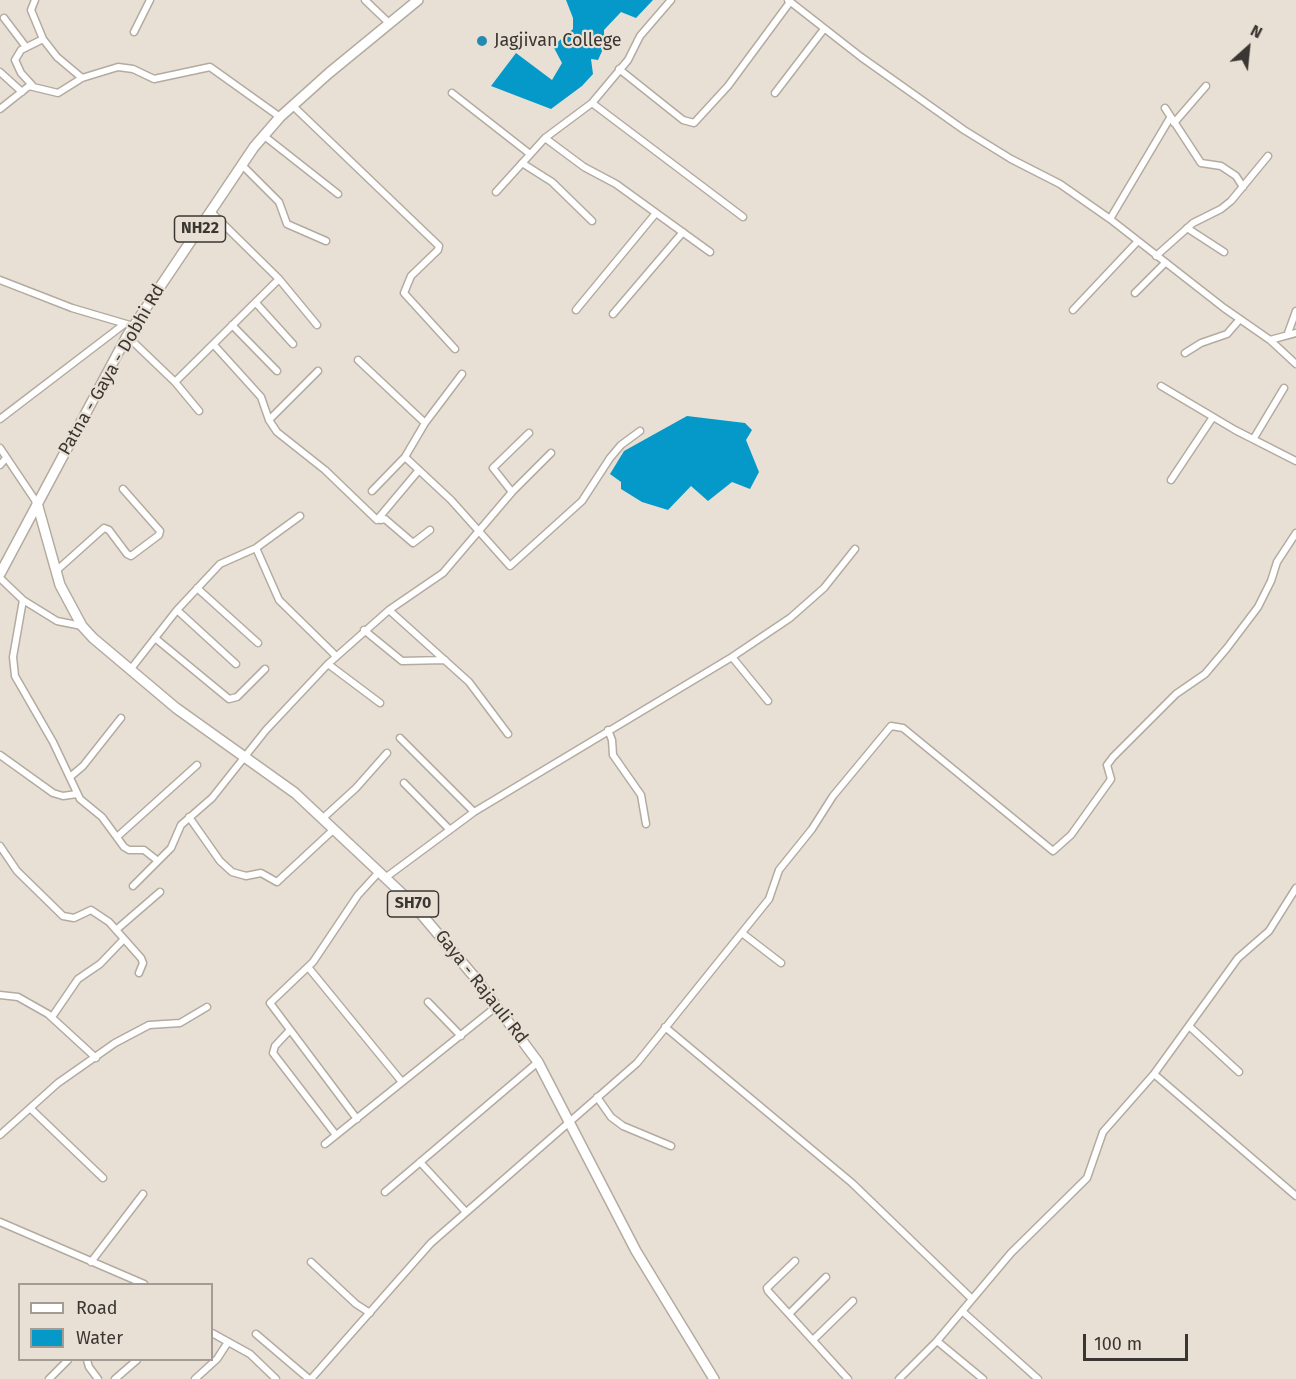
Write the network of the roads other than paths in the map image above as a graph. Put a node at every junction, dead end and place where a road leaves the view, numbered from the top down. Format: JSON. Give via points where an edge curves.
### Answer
{"nodes":[{"id":1,"x":35,"y":0,"type":"edge"},
{"id":2,"x":150,"y":0,"type":"edge"},
{"id":3,"x":365,"y":0,"type":"edge"},
{"id":4,"x":418,"y":0,"type":"edge"},
{"id":5,"x":671,"y":0,"type":"edge"},
{"id":6,"x":789,"y":1,"type":"edge"},
{"id":7,"x":4,"y":18,"type":"dead end"},
{"id":8,"x":390,"y":24,"type":"junction"},
{"id":9,"x":824,"y":28,"type":"junction"},
{"id":10,"x":134,"y":32,"type":"dead end"},
{"id":11,"x":43,"y":39,"type":"junction"},
{"id":12,"x":26,"y":47,"type":"junction"},
{"id":13,"x":619,"y":69,"type":"junction"},
{"id":14,"x":0,"y":72,"type":"edge"},
{"id":15,"x":82,"y":78,"type":"junction"},
{"id":16,"x":32,"y":85,"type":"junction"},
{"id":17,"x":1206,"y":86,"type":"dead end"},
{"id":18,"x":22,"y":92,"type":"junction"},
{"id":19,"x":452,"y":93,"type":"dead end"},
{"id":20,"x":775,"y":93,"type":"dead end"},
{"id":21,"x":592,"y":103,"type":"junction"},
{"id":22,"x":292,"y":105,"type":"junction"},
{"id":23,"x":1165,"y":108,"type":"dead end"},
{"id":24,"x":0,"y":109,"type":"edge"},
{"id":25,"x":280,"y":117,"type":"junction"},
{"id":26,"x":1172,"y":121,"type":"junction"},
{"id":27,"x":263,"y":135,"type":"junction"},
{"id":28,"x":545,"y":138,"type":"junction"},
{"id":29,"x":530,"y":154,"type":"junction"},
{"id":30,"x":1268,"y":156,"type":"dead end"},
{"id":31,"x":522,"y":163,"type":"junction"},
{"id":32,"x":242,"y":165,"type":"junction"},
{"id":33,"x":1243,"y":187,"type":"junction"},
{"id":34,"x":496,"y":192,"type":"dead end"},
{"id":35,"x":338,"y":194,"type":"dead end"},
{"id":36,"x":212,"y":213,"type":"junction"},
{"id":37,"x":656,"y":213,"type":"junction"},
{"id":38,"x":743,"y":217,"type":"dead end"},
{"id":39,"x":1110,"y":219,"type":"junction"},
{"id":40,"x":592,"y":221,"type":"dead end"},
{"id":41,"x":1186,"y":228,"type":"junction"},
{"id":42,"x":683,"y":232,"type":"junction"},
{"id":43,"x":326,"y":241,"type":"dead end"},
{"id":44,"x":1138,"y":241,"type":"junction"},
{"id":45,"x":710,"y":252,"type":"dead end"},
{"id":46,"x":1224,"y":252,"type":"dead end"},
{"id":47,"x":1156,"y":256,"type":"junction"},
{"id":48,"x":1165,"y":263,"type":"junction"},
{"id":49,"x":279,"y":279,"type":"junction"},
{"id":50,"x":0,"y":280,"type":"edge"},
{"id":51,"x":1135,"y":293,"type":"dead end"},
{"id":52,"x":256,"y":303,"type":"junction"},
{"id":53,"x":576,"y":310,"type":"dead end"},
{"id":54,"x":1073,"y":310,"type":"dead end"},
{"id":55,"x":1296,"y":311,"type":"edge"},
{"id":56,"x":613,"y":314,"type":"dead end"},
{"id":57,"x":1240,"y":320,"type":"junction"},
{"id":58,"x":232,"y":325,"type":"junction"},
{"id":59,"x":317,"y":325,"type":"dead end"},
{"id":60,"x":128,"y":326,"type":"junction"},
{"id":61,"x":1288,"y":333,"type":"junction"},
{"id":62,"x":1296,"y":333,"type":"edge"},
{"id":63,"x":128,"y":336,"type":"junction"},
{"id":64,"x":1270,"y":340,"type":"junction"},
{"id":65,"x":293,"y":344,"type":"dead end"},
{"id":66,"x":214,"y":345,"type":"junction"},
{"id":67,"x":455,"y":350,"type":"dead end"},
{"id":68,"x":1185,"y":353,"type":"dead end"},
{"id":69,"x":358,"y":360,"type":"dead end"},
{"id":70,"x":1296,"y":364,"type":"edge"},
{"id":71,"x":277,"y":371,"type":"dead end"},
{"id":72,"x":318,"y":371,"type":"dead end"},
{"id":73,"x":462,"y":374,"type":"dead end"},
{"id":74,"x":175,"y":382,"type":"junction"},
{"id":75,"x":1161,"y":386,"type":"dead end"},
{"id":76,"x":1284,"y":388,"type":"dead end"},
{"id":77,"x":199,"y":411,"type":"dead end"},
{"id":78,"x":1213,"y":417,"type":"junction"},
{"id":79,"x":0,"y":419,"type":"edge"},
{"id":80,"x":269,"y":420,"type":"junction"},
{"id":81,"x":425,"y":423,"type":"junction"},
{"id":82,"x":640,"y":431,"type":"dead end"},
{"id":83,"x":529,"y":434,"type":"dead end"},
{"id":84,"x":1254,"y":438,"type":"junction"},
{"id":85,"x":0,"y":448,"type":"edge"},
{"id":86,"x":551,"y":453,"type":"dead end"},
{"id":87,"x":405,"y":457,"type":"junction"},
{"id":88,"x":6,"y":458,"type":"junction"},
{"id":89,"x":1296,"y":460,"type":"edge"},
{"id":90,"x":0,"y":465,"type":"edge"},
{"id":91,"x":419,"y":470,"type":"junction"},
{"id":92,"x":1171,"y":480,"type":"dead end"},
{"id":93,"x":123,"y":489,"type":"dead end"},
{"id":94,"x":372,"y":491,"type":"dead end"},
{"id":95,"x":512,"y":492,"type":"junction"},
{"id":96,"x":37,"y":503,"type":"junction"},
{"id":97,"x":300,"y":516,"type":"dead end"},
{"id":98,"x":379,"y":520,"type":"junction"},
{"id":99,"x":430,"y":530,"type":"dead end"},
{"id":100,"x":480,"y":532,"type":"junction"},
{"id":101,"x":1296,"y":533,"type":"edge"},
{"id":102,"x":256,"y":548,"type":"junction"},
{"id":103,"x":855,"y":549,"type":"dead end"},
{"id":104,"x":56,"y":571,"type":"junction"},
{"id":105,"x":0,"y":576,"type":"edge"},
{"id":106,"x":197,"y":588,"type":"junction"},
{"id":107,"x":23,"y":600,"type":"junction"},
{"id":108,"x":177,"y":610,"type":"junction"},
{"id":109,"x":389,"y":610,"type":"junction"},
{"id":110,"x":82,"y":626,"type":"junction"},
{"id":111,"x":364,"y":630,"type":"junction"},
{"id":112,"x":155,"y":638,"type":"junction"},
{"id":113,"x":258,"y":643,"type":"dead end"},
{"id":114,"x":336,"y":656,"type":"junction"},
{"id":115,"x":732,"y":657,"type":"junction"},
{"id":116,"x":445,"y":660,"type":"junction"},
{"id":117,"x":236,"y":663,"type":"dead end"},
{"id":118,"x":328,"y":664,"type":"junction"},
{"id":119,"x":265,"y":669,"type":"dead end"},
{"id":120,"x":130,"y":670,"type":"junction"},
{"id":121,"x":768,"y":701,"type":"dead end"},
{"id":122,"x":380,"y":703,"type":"dead end"},
{"id":123,"x":121,"y":718,"type":"dead end"},
{"id":124,"x":608,"y":730,"type":"junction"},
{"id":125,"x":508,"y":734,"type":"dead end"},
{"id":126,"x":400,"y":738,"type":"dead end"},
{"id":127,"x":387,"y":753,"type":"dead end"},
{"id":128,"x":0,"y":755,"type":"edge"},
{"id":129,"x":246,"y":756,"type":"junction"},
{"id":130,"x":197,"y":765,"type":"dead end"},
{"id":131,"x":70,"y":777,"type":"junction"},
{"id":132,"x":404,"y":783,"type":"dead end"},
{"id":133,"x":77,"y":794,"type":"junction"},
{"id":134,"x":474,"y":812,"type":"junction"},
{"id":135,"x":189,"y":817,"type":"junction"},
{"id":136,"x":322,"y":819,"type":"junction"},
{"id":137,"x":646,"y":824,"type":"dead end"},
{"id":138,"x":333,"y":830,"type":"junction"},
{"id":139,"x":449,"y":830,"type":"junction"},
{"id":140,"x":117,"y":837,"type":"junction"},
{"id":141,"x":0,"y":846,"type":"edge"},
{"id":142,"x":158,"y":861,"type":"junction"},
{"id":143,"x":382,"y":875,"type":"junction"},
{"id":144,"x":133,"y":886,"type":"dead end"},
{"id":145,"x":1296,"y":888,"type":"edge"},
{"id":146,"x":160,"y":892,"type":"dead end"},
{"id":147,"x":116,"y":930,"type":"junction"},
{"id":148,"x":742,"y":933,"type":"junction"},
{"id":149,"x":123,"y":940,"type":"junction"},
{"id":150,"x":781,"y":963,"type":"dead end"},
{"id":151,"x":308,"y":967,"type":"junction"},
{"id":152,"x":139,"y":973,"type":"dead end"},
{"id":153,"x":0,"y":995,"type":"edge"},
{"id":154,"x":428,"y":1002,"type":"dead end"},
{"id":155,"x":497,"y":1006,"type":"junction"},
{"id":156,"x":207,"y":1007,"type":"dead end"},
{"id":157,"x":52,"y":1017,"type":"junction"},
{"id":158,"x":1189,"y":1026,"type":"junction"},
{"id":159,"x":665,"y":1027,"type":"junction"},
{"id":160,"x":289,"y":1030,"type":"junction"},
{"id":161,"x":461,"y":1036,"type":"junction"},
{"id":162,"x":96,"y":1058,"type":"junction"},
{"id":163,"x":538,"y":1062,"type":"junction"},
{"id":164,"x":1239,"y":1072,"type":"dead end"},
{"id":165,"x":1154,"y":1074,"type":"junction"},
{"id":166,"x":402,"y":1082,"type":"junction"},
{"id":167,"x":597,"y":1097,"type":"junction"},
{"id":168,"x":30,"y":1108,"type":"junction"},
{"id":169,"x":357,"y":1119,"type":"junction"},
{"id":170,"x":568,"y":1121,"type":"junction"},
{"id":171,"x":0,"y":1135,"type":"edge"},
{"id":172,"x":336,"y":1135,"type":"junction"},
{"id":173,"x":325,"y":1144,"type":"dead end"},
{"id":174,"x":671,"y":1146,"type":"dead end"},
{"id":175,"x":420,"y":1162,"type":"junction"},
{"id":176,"x":103,"y":1178,"type":"dead end"},
{"id":177,"x":385,"y":1192,"type":"dead end"},
{"id":178,"x":143,"y":1194,"type":"dead end"},
{"id":179,"x":1296,"y":1196,"type":"edge"},
{"id":180,"x":465,"y":1211,"type":"junction"},
{"id":181,"x":0,"y":1222,"type":"edge"},
{"id":182,"x":795,"y":1261,"type":"dead end"},
{"id":183,"x":91,"y":1262,"type":"junction"},
{"id":184,"x":311,"y":1262,"type":"dead end"},
{"id":185,"x":826,"y":1277,"type":"dead end"},
{"id":186,"x":134,"y":1283,"type":"edge"},
{"id":187,"x":971,"y":1298,"type":"junction"},
{"id":188,"x":853,"y":1301,"type":"dead end"},
{"id":189,"x":962,"y":1311,"type":"junction"},
{"id":190,"x":370,"y":1313,"type":"junction"},
{"id":191,"x":789,"y":1314,"type":"junction"},
{"id":192,"x":213,"y":1334,"type":"edge"},
{"id":193,"x":256,"y":1334,"type":"dead end"},
{"id":194,"x":813,"y":1340,"type":"junction"},
{"id":195,"x":937,"y":1341,"type":"junction"},
{"id":196,"x":228,"y":1342,"type":"junction"},
{"id":197,"x":66,"y":1361,"type":"edge"},
{"id":198,"x":88,"y":1361,"type":"edge"},
{"id":199,"x":135,"y":1361,"type":"edge"},
{"id":200,"x":49,"y":1379,"type":"edge"},
{"id":201,"x":98,"y":1379,"type":"edge"},
{"id":202,"x":115,"y":1379,"type":"edge"},
{"id":203,"x":195,"y":1379,"type":"edge"},
{"id":204,"x":276,"y":1379,"type":"edge"},
{"id":205,"x":310,"y":1379,"type":"edge"},
{"id":206,"x":714,"y":1379,"type":"edge"},
{"id":207,"x":848,"y":1379,"type":"edge"},
{"id":208,"x":899,"y":1379,"type":"edge"},
{"id":209,"x":983,"y":1379,"type":"edge"},
{"id":210,"x":1038,"y":1379,"type":"edge"}],
"edges":[{"from":1,"to":11,"type":"street","via":[[31,10]]},
{"from":2,"to":10,"type":"street"},
{"from":3,"to":8,"type":"street"},
{"from":4,"to":8,"type":"main road","name":"Patna - Gaya - Dobhi Rd","number":"NH22"},
{"from":5,"to":13,"type":"street","via":[[646,27]]},
{"from":6,"to":9,"type":"street"},
{"from":6,"to":13,"type":"street","via":[[728,86],[694,123],[683,120]]},
{"from":7,"to":12,"type":"street"},
{"from":8,"to":22,"type":"main road","name":"Patna - Gaya - Dobhi Rd","number":"NH22"},
{"from":9,"to":20,"type":"street"},
{"from":9,"to":39,"type":"street","via":[[964,130],[1060,184]]},
{"from":11,"to":12,"type":"street"},
{"from":11,"to":15,"type":"street"},
{"from":12,"to":16,"type":"street","via":[[15,60]]},
{"from":13,"to":21,"type":"street"},
{"from":14,"to":18,"type":"street"},
{"from":15,"to":16,"type":"street","via":[[58,93]]},
{"from":15,"to":25,"type":"street","via":[[118,67],[133,69],[154,80],[210,67]]},
{"from":16,"to":18,"type":"street"},
{"from":17,"to":26,"type":"street"},
{"from":18,"to":24,"type":"street"},
{"from":19,"to":29,"type":"street"},
{"from":21,"to":28,"type":"street"},
{"from":21,"to":38,"type":"street"},
{"from":22,"to":25,"type":"main road","name":"Patna - Gaya - Dobhi Rd","number":"NH22"},
{"from":22,"to":67,"type":"street","via":[[438,246],[411,276],[404,293]]},
{"from":23,"to":26,"type":"street"},
{"from":25,"to":27,"type":"main road","name":"Patna - Gaya - Dobhi Rd","number":"NH22"},
{"from":26,"to":33,"type":"street","via":[[1201,163],[1221,166],[1236,176]]},
{"from":26,"to":39,"type":"street"},
{"from":27,"to":32,"type":"main road","name":"Patna - Gaya - Dobhi Rd","number":"NH22"},
{"from":27,"to":35,"type":"street"},
{"from":28,"to":29,"type":"street"},
{"from":28,"to":37,"type":"street"},
{"from":29,"to":31,"type":"street"},
{"from":30,"to":33,"type":"street"},
{"from":31,"to":34,"type":"street"},
{"from":31,"to":40,"type":"street","via":[[552,182]]},
{"from":32,"to":36,"type":"main road","name":"Patna - Gaya - Dobhi Rd","number":"NH22"},
{"from":32,"to":43,"type":"street","via":[[279,202],[287,224]]},
{"from":33,"to":41,"type":"street","via":[[1221,210]]},
{"from":36,"to":49,"type":"street"},
{"from":36,"to":60,"type":"main road","name":"Patna - Gaya - Dobhi Rd","number":"NH22"},
{"from":37,"to":42,"type":"street"},
{"from":37,"to":53,"type":"street"},
{"from":39,"to":44,"type":"street"},
{"from":41,"to":46,"type":"street"},
{"from":41,"to":47,"type":"street"},
{"from":42,"to":45,"type":"street"},
{"from":42,"to":56,"type":"street"},
{"from":44,"to":47,"type":"street"},
{"from":44,"to":54,"type":"street"},
{"from":47,"to":48,"type":"street"},
{"from":48,"to":51,"type":"street"},
{"from":48,"to":57,"type":"street"},
{"from":49,"to":52,"type":"street"},
{"from":49,"to":59,"type":"street"},
{"from":50,"to":60,"type":"street"},
{"from":52,"to":58,"type":"street"},
{"from":52,"to":65,"type":"street"},
{"from":55,"to":61,"type":"street"},
{"from":57,"to":64,"type":"street"},
{"from":57,"to":68,"type":"street","via":[[1227,334]]},
{"from":58,"to":66,"type":"street"},
{"from":58,"to":71,"type":"street"},
{"from":60,"to":63,"type":"main road","name":"Patna - Gaya - Dobhi Rd","number":"NH22"},
{"from":60,"to":79,"type":"street"},
{"from":61,"to":62,"type":"street"},
{"from":61,"to":64,"type":"street"},
{"from":63,"to":74,"type":"street"},
{"from":63,"to":96,"type":"main road","name":"Patna - Gaya - Dobhi Rd","number":"NH22"},
{"from":64,"to":70,"type":"street"},
{"from":66,"to":74,"type":"street"},
{"from":66,"to":80,"type":"street","via":[[261,397]]},
{"from":69,"to":81,"type":"street"},
{"from":72,"to":80,"type":"street"},
{"from":73,"to":81,"type":"street"},
{"from":74,"to":77,"type":"street"},
{"from":75,"to":78,"type":"street"},
{"from":76,"to":84,"type":"street"},
{"from":78,"to":84,"type":"street"},
{"from":78,"to":92,"type":"street"},
{"from":80,"to":98,"type":"street","via":[[277,432]]},
{"from":81,"to":87,"type":"street"},
{"from":82,"to":100,"type":"street","via":[[610,458],[582,501],[513,565],[506,564]]},
{"from":83,"to":95,"type":"street","via":[[493,468]]},
{"from":84,"to":89,"type":"street"},
{"from":85,"to":88,"type":"street"},
{"from":86,"to":95,"type":"street"},
{"from":87,"to":91,"type":"street"},
{"from":87,"to":94,"type":"street"},
{"from":88,"to":90,"type":"street"},
{"from":88,"to":96,"type":"street"},
{"from":91,"to":98,"type":"street"},
{"from":91,"to":100,"type":"street"},
{"from":93,"to":104,"type":"street","via":[[160,531],[159,535],[131,556],[104,528]]},
{"from":95,"to":100,"type":"street"},
{"from":96,"to":104,"type":"main road","name":"Gaya - Rajauli Rd","number":"SH70"},
{"from":96,"to":105,"type":"main road","name":"Patna - Gaya - Dobhi Rd","number":"NH22"},
{"from":97,"to":102,"type":"street"},
{"from":98,"to":99,"type":"street","via":[[385,519],[413,543]]},
{"from":100,"to":109,"type":"street","via":[[443,573]]},
{"from":101,"to":148,"type":"street","via":[[1277,562],[1258,607],[1205,674],[1176,694],[1113,757],[1107,765],[1111,779],[1058,848],[1046,848],[984,793],[895,725],[833,796],[779,870],[769,899]]},
{"from":102,"to":106,"type":"street","via":[[227,559]]},
{"from":102,"to":114,"type":"street","via":[[279,600]]},
{"from":103,"to":115,"type":"street","via":[[824,588],[790,618]]},
{"from":104,"to":110,"type":"main road","name":"Gaya - Rajauli Rd","number":"SH70"},
{"from":105,"to":107,"type":"street"},
{"from":106,"to":108,"type":"street"},
{"from":106,"to":113,"type":"street"},
{"from":107,"to":110,"type":"street","via":[[57,621]]},
{"from":107,"to":131,"type":"street","via":[[13,657],[15,676]]},
{"from":108,"to":112,"type":"street"},
{"from":108,"to":117,"type":"street"},
{"from":109,"to":111,"type":"street"},
{"from":109,"to":116,"type":"street"},
{"from":110,"to":120,"type":"main road","name":"Gaya - Rajauli Rd","number":"SH70"},
{"from":111,"to":114,"type":"street"},
{"from":111,"to":116,"type":"street","via":[[402,661]]},
{"from":112,"to":119,"type":"street","via":[[230,699],[237,697]]},
{"from":112,"to":120,"type":"street"},
{"from":114,"to":118,"type":"street"},
{"from":115,"to":121,"type":"street"},
{"from":115,"to":124,"type":"street"},
{"from":116,"to":125,"type":"street","via":[[474,687]]},
{"from":118,"to":122,"type":"street"},
{"from":118,"to":129,"type":"street"},
{"from":120,"to":129,"type":"main road","name":"Gaya - Rajauli Rd","number":"SH70","via":[[197,724]]},
{"from":123,"to":131,"type":"street"},
{"from":124,"to":134,"type":"street"},
{"from":124,"to":137,"type":"street","via":[[613,755],[641,795]]},
{"from":126,"to":134,"type":"street"},
{"from":127,"to":136,"type":"street"},
{"from":128,"to":133,"type":"street","via":[[53,793]]},
{"from":129,"to":135,"type":"street","via":[[212,798]]},
{"from":129,"to":136,"type":"main road","name":"Gaya - Rajauli Rd","number":"SH70"},
{"from":130,"to":140,"type":"street"},
{"from":131,"to":133,"type":"street"},
{"from":132,"to":139,"type":"street"},
{"from":133,"to":140,"type":"street"},
{"from":134,"to":139,"type":"street"},
{"from":135,"to":138,"type":"street","via":[[232,872],[246,876],[261,873],[277,882]]},
{"from":135,"to":142,"type":"street","via":[[177,829],[171,848]]},
{"from":136,"to":138,"type":"main road","name":"Gaya - Rajauli Rd","number":"SH70"},
{"from":138,"to":143,"type":"main road","name":"Gaya - Rajauli Rd","number":"SH70"},
{"from":139,"to":143,"type":"street"},
{"from":140,"to":142,"type":"street","via":[[126,849],[144,850]]},
{"from":141,"to":147,"type":"street","via":[[17,871],[63,916],[74,918],[91,910]]},
{"from":142,"to":144,"type":"street"},
{"from":143,"to":151,"type":"street","via":[[358,895]]},
{"from":143,"to":155,"type":"main road","name":"Gaya - Rajauli Rd","number":"SH70","via":[[441,935]]},
{"from":145,"to":158,"type":"street","via":[[1273,926],[1238,958]]},
{"from":146,"to":147,"type":"street"},
{"from":147,"to":149,"type":"street"},
{"from":148,"to":150,"type":"street"},
{"from":148,"to":159,"type":"street"},
{"from":149,"to":152,"type":"street","via":[[141,958]]},
{"from":149,"to":157,"type":"street","via":[[100,964],[78,979]]},
{"from":151,"to":160,"type":"street","via":[[270,1003]]},
{"from":151,"to":166,"type":"street"},
{"from":153,"to":157,"type":"street","via":[[23,999]]},
{"from":154,"to":161,"type":"street"},
{"from":155,"to":161,"type":"street"},
{"from":155,"to":163,"type":"main road","name":"Gaya - Rajauli Rd","number":"SH70"},
{"from":156,"to":162,"type":"street","via":[[180,1023],[142,1028]]},
{"from":157,"to":162,"type":"street"},
{"from":158,"to":164,"type":"street"},
{"from":158,"to":165,"type":"street"},
{"from":159,"to":167,"type":"street","via":[[631,1069]]},
{"from":159,"to":187,"type":"street","via":[[852,1184]]},
{"from":160,"to":169,"type":"street"},
{"from":160,"to":172,"type":"street","via":[[279,1039],[273,1053]]},
{"from":161,"to":166,"type":"street"},
{"from":162,"to":168,"type":"street","via":[[58,1083]]},
{"from":163,"to":170,"type":"main road","name":"Gaya - Rajauli Rd","number":"SH70"},
{"from":163,"to":175,"type":"street"},
{"from":165,"to":179,"type":"street"},
{"from":165,"to":187,"type":"street","via":[[1104,1132],[1095,1162],[1082,1185],[1027,1236]]},
{"from":166,"to":169,"type":"street"},
{"from":167,"to":170,"type":"street"},
{"from":167,"to":174,"type":"street","via":[[623,1126]]},
{"from":168,"to":171,"type":"street"},
{"from":168,"to":176,"type":"street"},
{"from":169,"to":172,"type":"street"},
{"from":170,"to":180,"type":"street"},
{"from":170,"to":206,"type":"main road","name":"Gaya - Rajauli Rd","number":"SH70","via":[[636,1251]]},
{"from":172,"to":173,"type":"street"},
{"from":175,"to":177,"type":"street"},
{"from":175,"to":180,"type":"street"},
{"from":178,"to":183,"type":"street"},
{"from":180,"to":190,"type":"street","via":[[422,1252]]},
{"from":181,"to":183,"type":"street"},
{"from":182,"to":191,"type":"street","via":[[767,1288]]},
{"from":183,"to":186,"type":"street"},
{"from":184,"to":190,"type":"street"},
{"from":185,"to":191,"type":"street"},
{"from":187,"to":189,"type":"street"},
{"from":188,"to":194,"type":"street"},
{"from":189,"to":195,"type":"street"},
{"from":189,"to":210,"type":"street"},
{"from":190,"to":205,"type":"street"},
{"from":191,"to":194,"type":"street"},
{"from":192,"to":196,"type":"street"},
{"from":193,"to":205,"type":"street"},
{"from":194,"to":207,"type":"street"},
{"from":195,"to":208,"type":"street"},
{"from":195,"to":209,"type":"street"},
{"from":196,"to":203,"type":"street","via":[[217,1359]]},
{"from":196,"to":204,"type":"street","via":[[250,1354]]},
{"from":197,"to":200,"type":"street"},
{"from":198,"to":201,"type":"street"},
{"from":199,"to":202,"type":"street"}]}
